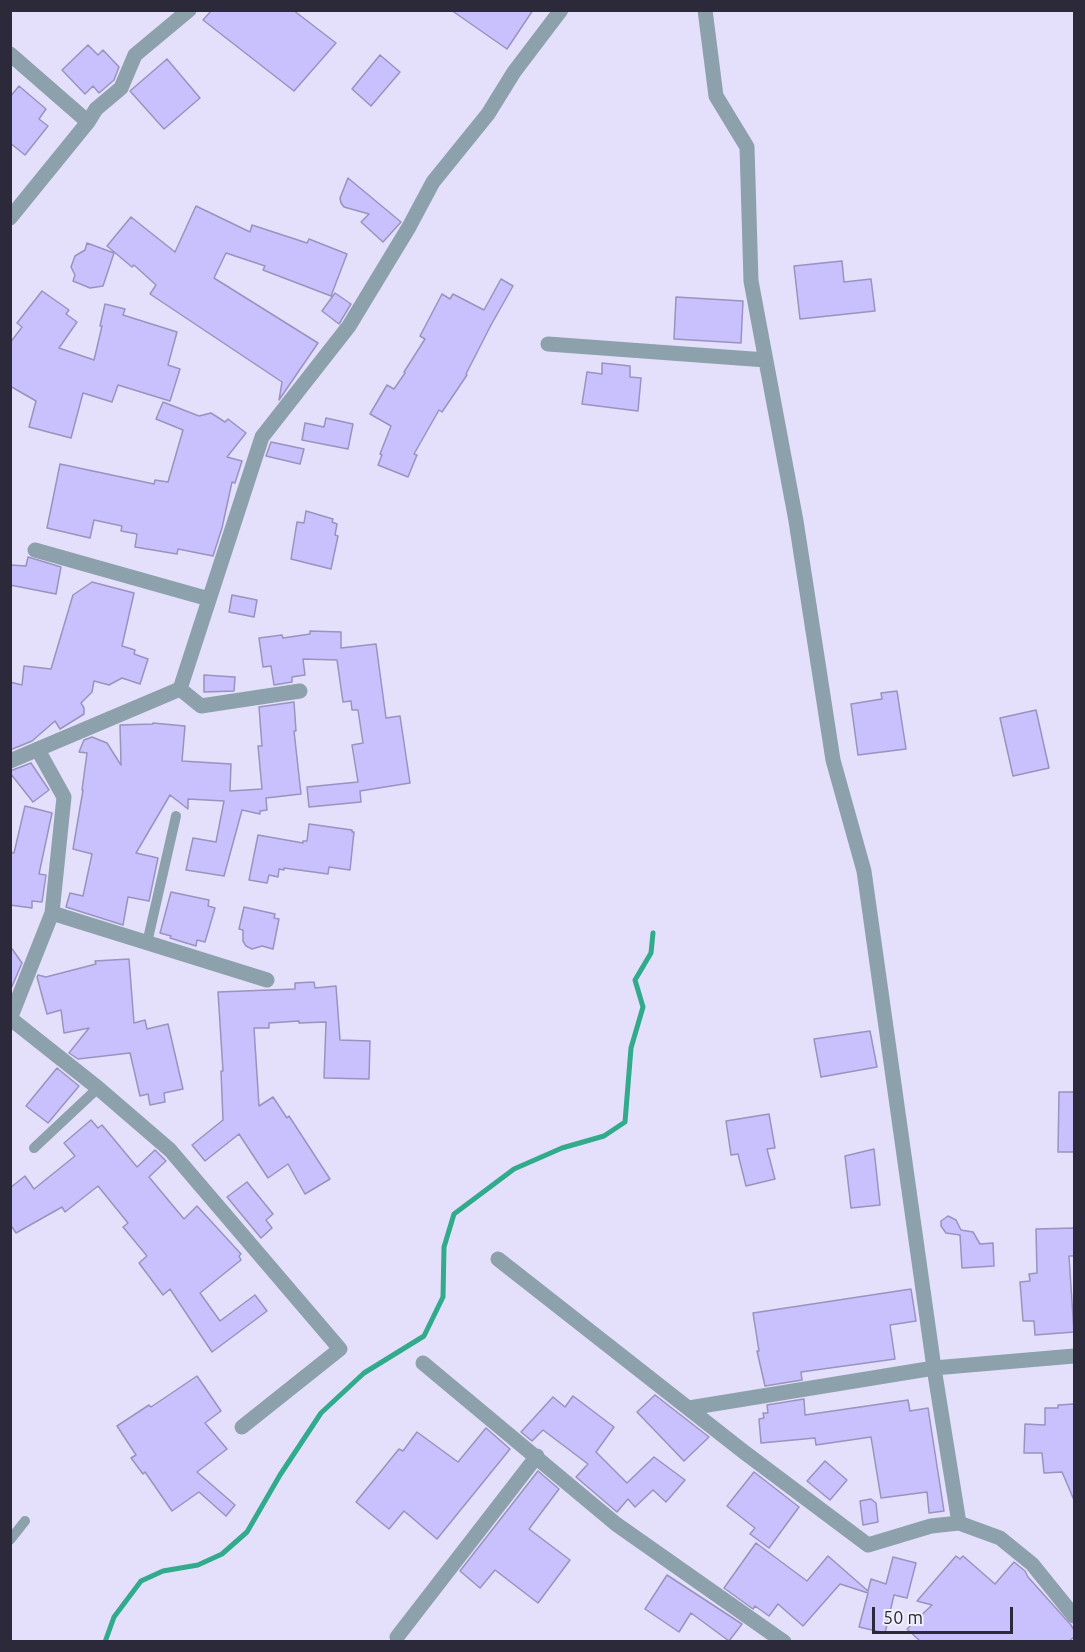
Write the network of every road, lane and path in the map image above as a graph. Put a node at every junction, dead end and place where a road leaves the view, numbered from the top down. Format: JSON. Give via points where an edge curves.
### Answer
{"nodes":[{"id":1,"x":189,"y":10,"type":"edge"},
{"id":2,"x":561,"y":10,"type":"edge"},
{"id":3,"x":705,"y":10,"type":"edge"},
{"id":4,"x":10,"y":54,"type":"edge"},
{"id":5,"x":88,"y":122,"type":"junction"},
{"id":6,"x":10,"y":218,"type":"edge"},
{"id":7,"x":548,"y":344,"type":"dead end"},
{"id":8,"x":766,"y":360,"type":"junction"},
{"id":9,"x":35,"y":550,"type":"dead end"},
{"id":10,"x":209,"y":599,"type":"junction"},
{"id":11,"x":180,"y":689,"type":"junction"},
{"id":12,"x":300,"y":691,"type":"dead end"},
{"id":13,"x":38,"y":750,"type":"junction"},
{"id":14,"x":10,"y":761,"type":"edge"},
{"id":15,"x":176,"y":816,"type":"dead end"},
{"id":16,"x":52,"y":914,"type":"junction"},
{"id":17,"x":147,"y":943,"type":"junction"},
{"id":18,"x":267,"y":980,"type":"dead end"},
{"id":19,"x":11,"y":1019,"type":"edge"},
{"id":20,"x":98,"y":1088,"type":"junction"},
{"id":21,"x":34,"y":1148,"type":"dead end"},
{"id":22,"x":498,"y":1259,"type":"dead end"},
{"id":23,"x":1074,"y":1356,"type":"edge"},
{"id":24,"x":423,"y":1363,"type":"dead end"},
{"id":25,"x":934,"y":1368,"type":"junction"},
{"id":26,"x":689,"y":1408,"type":"junction"},
{"id":27,"x":242,"y":1426,"type":"dead end"},
{"id":28,"x":537,"y":1456,"type":"junction"},
{"id":29,"x":25,"y":1521,"type":"dead end"},
{"id":30,"x":959,"y":1523,"type":"junction"},
{"id":31,"x":10,"y":1540,"type":"edge"},
{"id":32,"x":1074,"y":1616,"type":"edge"},
{"id":33,"x":397,"y":1637,"type":"dead end"},
{"id":34,"x":784,"y":1641,"type":"edge"}],
"edges":[{"from":1,"to":5,"type":"street","via":[[135,55],[121,88],[96,109]]},
{"from":2,"to":10,"type":"street","via":[[488,114],[433,182],[349,326],[261,437]]},
{"from":3,"to":8,"type":"street","via":[[716,96],[747,147],[751,280]]},
{"from":4,"to":5,"type":"street"},
{"from":5,"to":6,"type":"street"},
{"from":7,"to":8,"type":"street"},
{"from":8,"to":25,"type":"street","via":[[796,520],[833,760],[864,871]]},
{"from":9,"to":10,"type":"street"},
{"from":10,"to":11,"type":"street"},
{"from":11,"to":12,"type":"street","via":[[201,706]]},
{"from":11,"to":13,"type":"street"},
{"from":13,"to":14,"type":"street"},
{"from":13,"to":16,"type":"street","via":[[64,797]]},
{"from":15,"to":17,"type":"lane"},
{"from":16,"to":17,"type":"street"},
{"from":16,"to":19,"type":"street"},
{"from":17,"to":18,"type":"street"},
{"from":19,"to":20,"type":"street"},
{"from":20,"to":21,"type":"lane"},
{"from":20,"to":27,"type":"street","via":[[171,1150],[340,1349]]},
{"from":22,"to":26,"type":"street"},
{"from":23,"to":25,"type":"street"},
{"from":24,"to":28,"type":"street"},
{"from":25,"to":26,"type":"street"},
{"from":25,"to":30,"type":"street"},
{"from":26,"to":30,"type":"street","via":[[868,1545],[931,1526]]},
{"from":28,"to":33,"type":"street"},
{"from":28,"to":34,"type":"street","via":[[616,1524]]},
{"from":29,"to":31,"type":"lane"},
{"from":30,"to":32,"type":"street","via":[[1008,1544],[1032,1564]]}]}
